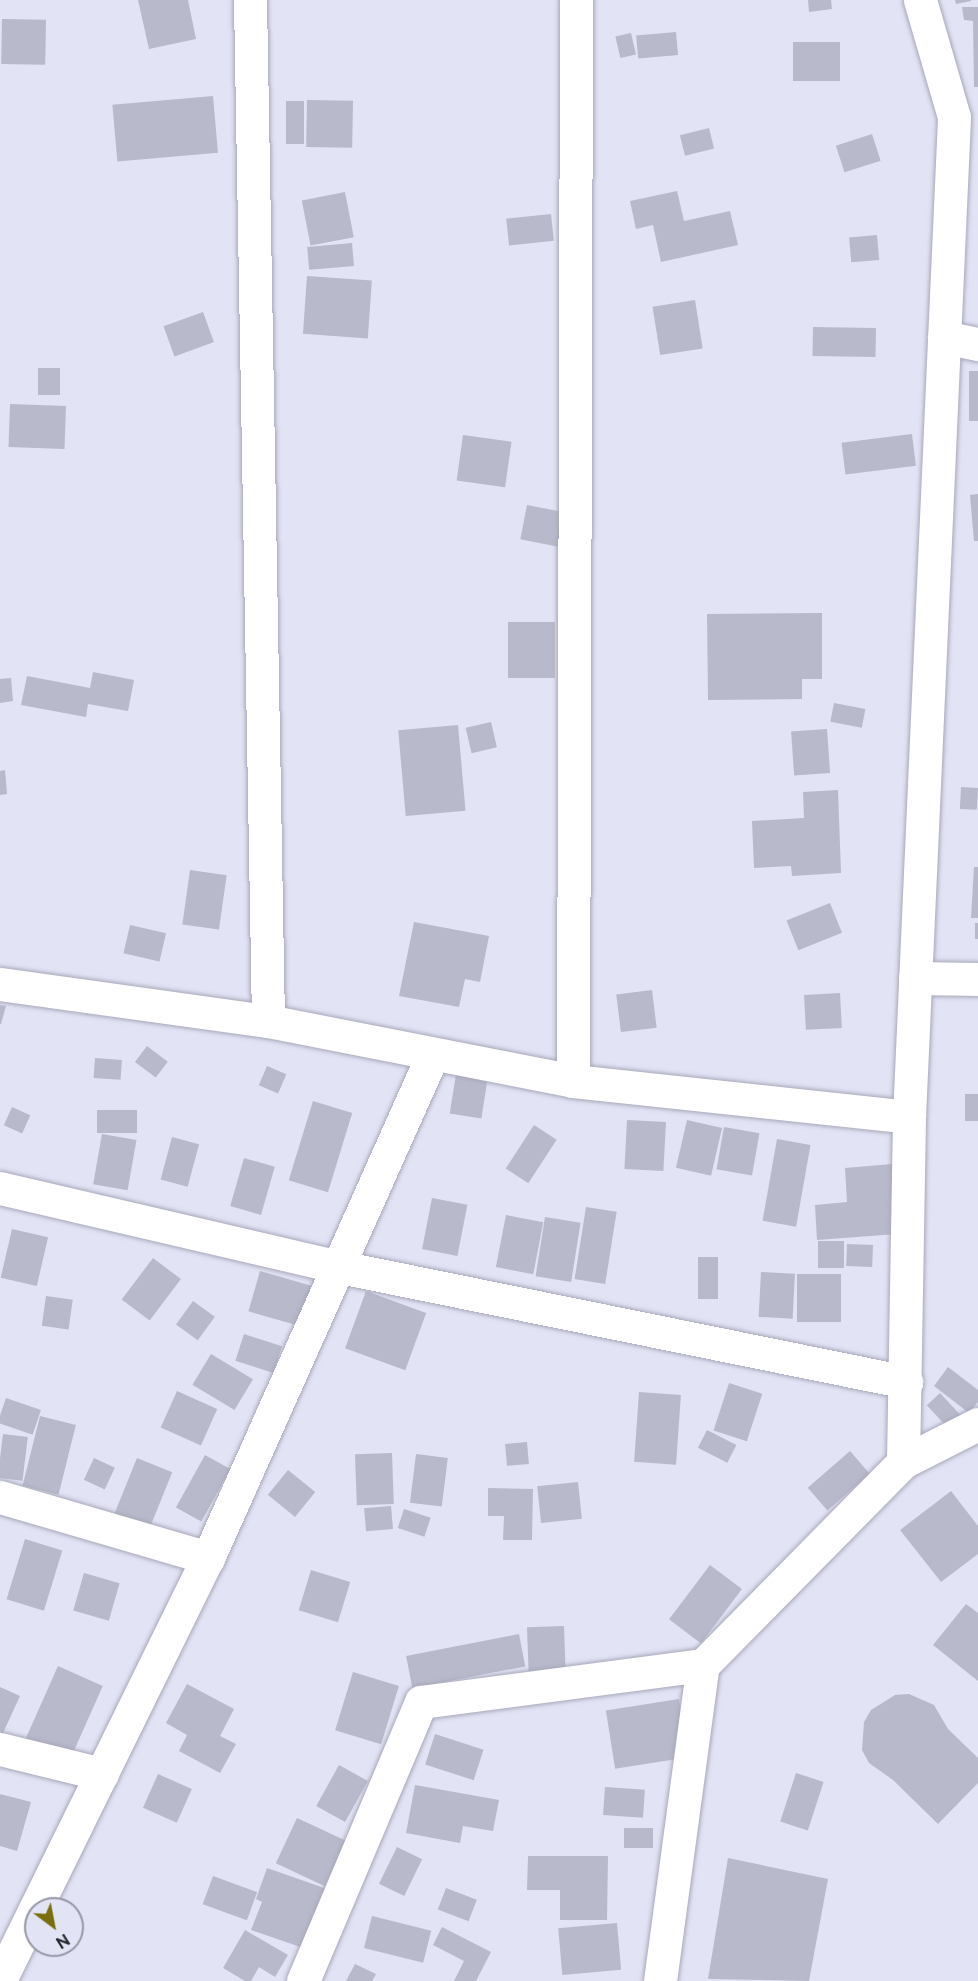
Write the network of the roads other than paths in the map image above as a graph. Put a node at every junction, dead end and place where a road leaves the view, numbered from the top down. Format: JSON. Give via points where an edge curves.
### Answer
{"nodes":[{"id":1,"x":250,"y":0,"type":"edge"},
{"id":2,"x":576,"y":0,"type":"edge"},
{"id":3,"x":920,"y":0,"type":"edge"},
{"id":4,"x":944,"y":337,"type":"junction"},
{"id":5,"x":978,"y":344,"type":"edge"},
{"id":6,"x":915,"y":978,"type":"junction"},
{"id":7,"x":978,"y":979,"type":"edge"},
{"id":8,"x":0,"y":984,"type":"edge"},
{"id":9,"x":268,"y":1021,"type":"junction"},
{"id":10,"x":432,"y":1056,"type":"junction"},
{"id":11,"x":573,"y":1081,"type":"junction"},
{"id":12,"x":909,"y":1117,"type":"junction"},
{"id":13,"x":0,"y":1188,"type":"edge"},
{"id":14,"x":336,"y":1266,"type":"junction"},
{"id":15,"x":906,"y":1382,"type":"junction"},
{"id":16,"x":978,"y":1424,"type":"edge"},
{"id":17,"x":903,"y":1462,"type":"junction"},
{"id":18,"x":0,"y":1497,"type":"edge"},
{"id":19,"x":208,"y":1558,"type":"junction"},
{"id":20,"x":704,"y":1665,"type":"junction"},
{"id":21,"x":0,"y":1749,"type":"edge"},
{"id":22,"x":102,"y":1774,"type":"junction"},
{"id":23,"x":0,"y":1980,"type":"edge"},
{"id":24,"x":303,"y":1981,"type":"edge"},
{"id":25,"x":660,"y":1981,"type":"edge"}],
"edges":[{"from":1,"to":9,"type":"street"},
{"from":2,"to":11,"type":"street"},
{"from":3,"to":4,"type":"street","via":[[954,117]]},
{"from":4,"to":5,"type":"street"},
{"from":4,"to":6,"type":"street"},
{"from":6,"to":7,"type":"street"},
{"from":6,"to":12,"type":"street"},
{"from":8,"to":9,"type":"street"},
{"from":9,"to":10,"type":"street"},
{"from":10,"to":11,"type":"street"},
{"from":10,"to":14,"type":"street"},
{"from":11,"to":12,"type":"street"},
{"from":12,"to":15,"type":"street"},
{"from":13,"to":14,"type":"street"},
{"from":14,"to":15,"type":"street"},
{"from":14,"to":19,"type":"street"},
{"from":15,"to":17,"type":"street"},
{"from":16,"to":17,"type":"street"},
{"from":17,"to":20,"type":"street"},
{"from":18,"to":19,"type":"street"},
{"from":19,"to":22,"type":"street"},
{"from":20,"to":24,"type":"street","via":[[421,1702]]},
{"from":20,"to":25,"type":"street"},
{"from":21,"to":22,"type":"street"},
{"from":22,"to":23,"type":"street"}]}
